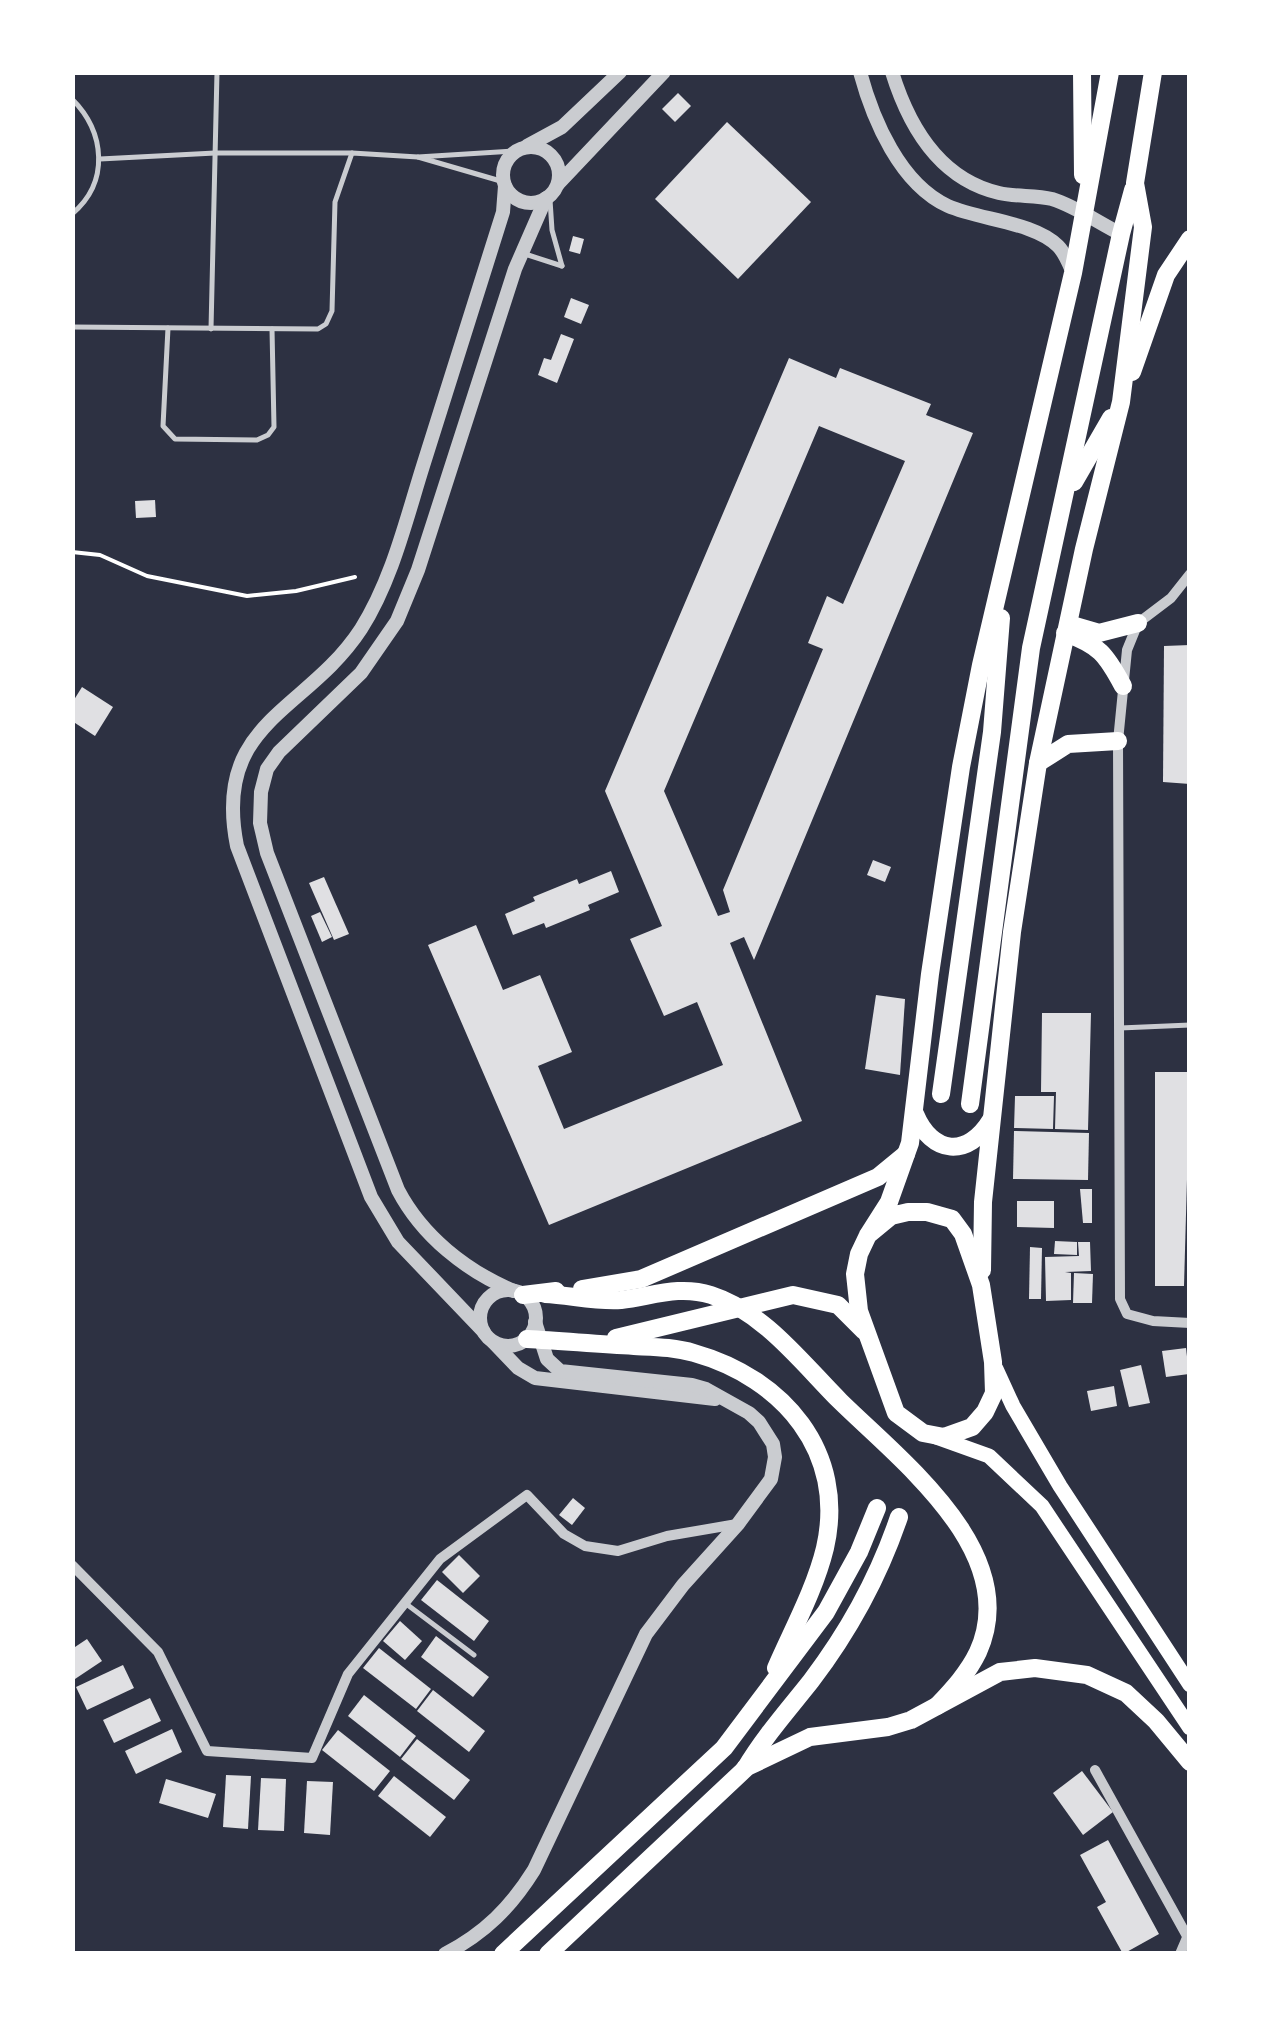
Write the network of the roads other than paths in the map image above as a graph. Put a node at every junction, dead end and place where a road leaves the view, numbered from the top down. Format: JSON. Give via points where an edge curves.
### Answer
{"nodes":[{"id":1,"x":217,"y":72,"type":"edge"},
{"id":2,"x":620,"y":72,"type":"edge"},
{"id":3,"x":664,"y":72,"type":"edge"},
{"id":4,"x":860,"y":72,"type":"edge"},
{"id":5,"x":892,"y":72,"type":"edge"},
{"id":6,"x":1082,"y":72,"type":"edge"},
{"id":7,"x":1110,"y":72,"type":"edge"},
{"id":8,"x":1153,"y":72,"type":"edge"},
{"id":9,"x":72,"y":99,"type":"edge"},
{"id":10,"x":520,"y":149,"type":"junction"},
{"id":11,"x":352,"y":152,"type":"junction"},
{"id":12,"x":214,"y":153,"type":"junction"},
{"id":13,"x":418,"y":157,"type":"junction"},
{"id":14,"x":100,"y":159,"type":"junction"},
{"id":15,"x":1135,"y":183,"type":"junction"},
{"id":16,"x":505,"y":184,"type":"junction"},
{"id":17,"x":551,"y":193,"type":"junction"},
{"id":18,"x":72,"y":214,"type":"edge"},
{"id":19,"x":1084,"y":216,"type":"junction"},
{"id":20,"x":1121,"y":234,"type":"junction"},
{"id":21,"x":1190,"y":238,"type":"edge"},
{"id":22,"x":521,"y":252,"type":"junction"},
{"id":23,"x":1073,"y":274,"type":"junction"},
{"id":24,"x":72,"y":327,"type":"edge"},
{"id":25,"x":168,"y":328,"type":"junction"},
{"id":26,"x":212,"y":329,"type":"junction"},
{"id":27,"x":272,"y":329,"type":"junction"},
{"id":28,"x":1121,"y":402,"type":"junction"},
{"id":29,"x":1066,"y":495,"type":"junction"},
{"id":30,"x":1005,"y":563,"type":"junction"},
{"id":31,"x":1190,"y":574,"type":"edge"},
{"id":32,"x":1138,"y":623,"type":"junction"},
{"id":33,"x":1066,"y":629,"type":"junction"},
{"id":34,"x":1123,"y":686,"type":"junction"},
{"id":35,"x":1118,"y":741,"type":"junction"},
{"id":36,"x":1038,"y":763,"type":"junction"},
{"id":37,"x":1190,"y":1026,"type":"edge"},
{"id":38,"x":1120,"y":1028,"type":"junction"},
{"id":39,"x":941,"y":1094,"type":"dead end"},
{"id":40,"x":970,"y":1104,"type":"dead end"},
{"id":41,"x":914,"y":1114,"type":"junction"},
{"id":42,"x":992,"y":1117,"type":"junction"},
{"id":43,"x":906,"y":1154,"type":"junction"},
{"id":44,"x":838,"y":1196,"type":"junction"},
{"id":45,"x":889,"y":1202,"type":"junction"},
{"id":46,"x":908,"y":1212,"type":"junction"},
{"id":47,"x":868,"y":1235,"type":"junction"},
{"id":48,"x":982,"y":1285,"type":"junction"},
{"id":49,"x":519,"y":1293,"type":"junction"},
{"id":50,"x":545,"y":1294,"type":"junction"},
{"id":51,"x":1190,"y":1323,"type":"edge"},
{"id":52,"x":534,"y":1333,"type":"junction"},
{"id":53,"x":867,"y":1334,"type":"junction"},
{"id":54,"x":489,"y":1338,"type":"junction"},
{"id":55,"x":592,"y":1342,"type":"junction"},
{"id":56,"x":993,"y":1362,"type":"junction"},
{"id":57,"x":730,"y":1402,"type":"junction"},
{"id":58,"x":923,"y":1433,"type":"junction"},
{"id":59,"x":877,"y":1508,"type":"dead end"},
{"id":60,"x":900,"y":1516,"type":"dead end"},
{"id":61,"x":738,"y":1524,"type":"junction"},
{"id":62,"x":72,"y":1565,"type":"edge"},
{"id":63,"x":405,"y":1602,"type":"junction"},
{"id":64,"x":474,"y":1656,"type":"dead end"},
{"id":65,"x":1190,"y":1685,"type":"edge"},
{"id":66,"x":766,"y":1690,"type":"junction"},
{"id":67,"x":936,"y":1706,"type":"junction"},
{"id":68,"x":1190,"y":1728,"type":"edge"},
{"id":69,"x":1190,"y":1762,"type":"edge"},
{"id":70,"x":745,"y":1768,"type":"junction"},
{"id":71,"x":1095,"y":1770,"type":"dead end"},
{"id":72,"x":1188,"y":1934,"type":"edge"},
{"id":73,"x":445,"y":1954,"type":"edge"},
{"id":74,"x":503,"y":1954,"type":"edge"},
{"id":75,"x":548,"y":1954,"type":"edge"},
{"id":76,"x":1180,"y":1954,"type":"edge"}],
"edges":[{"from":1,"to":12,"type":"lane"},
{"from":2,"to":10,"type":"street","via":[[562,127]]},
{"from":3,"to":17,"type":"street"},
{"from":4,"to":23,"type":"street","via":[[884,138],[928,191],[944,204],[1040,234],[1059,247]]},
{"from":5,"to":19,"type":"street","via":[[919,135],[964,181],[1054,200]]},
{"from":6,"to":19,"type":"highway"},
{"from":7,"to":19,"type":"highway"},
{"from":8,"to":15,"type":"highway"},
{"from":9,"to":14,"type":"lane","via":[[97,134]]},
{"from":10,"to":13,"type":"lane"},
{"from":10,"to":16,"type":"street","via":[[505,164]]},
{"from":10,"to":17,"type":"street","via":[[541,148],[558,167]]},
{"from":11,"to":12,"type":"lane"},
{"from":11,"to":13,"type":"lane"},
{"from":11,"to":27,"type":"lane","via":[[335,202],[332,311],[318,328]]},
{"from":12,"to":14,"type":"lane"},
{"from":12,"to":26,"type":"lane"},
{"from":13,"to":16,"type":"lane"},
{"from":14,"to":18,"type":"lane","via":[[95,184]]},
{"from":15,"to":20,"type":"highway"},
{"from":15,"to":28,"type":"highway","via":[[1144,228]]},
{"from":16,"to":17,"type":"street","via":[[523,201]]},
{"from":16,"to":54,"type":"street","via":[[503,212],[396,554],[360,629],[250,742],[237,767],[232,822],[370,1197],[398,1242]]},
{"from":17,"to":22,"type":"street"},
{"from":17,"to":22,"type":"lane","via":[[562,266]]},
{"from":19,"to":20,"type":"street"},
{"from":19,"to":23,"type":"highway"},
{"from":20,"to":29,"type":"highway"},
{"from":21,"to":28,"type":"highway","via":[[1166,275]]},
{"from":22,"to":49,"type":"street","via":[[397,621],[361,674],[267,768],[260,824],[410,1212],[473,1271]]},
{"from":23,"to":30,"type":"highway"},
{"from":24,"to":25,"type":"lane"},
{"from":25,"to":26,"type":"lane"},
{"from":25,"to":27,"type":"lane","via":[[163,426],[175,439],[257,440],[274,427]]},
{"from":26,"to":27,"type":"lane"},
{"from":28,"to":29,"type":"highway"},
{"from":28,"to":33,"type":"highway"},
{"from":29,"to":40,"type":"highway","via":[[1032,648]]},
{"from":30,"to":39,"type":"highway","via":[[992,732]]},
{"from":30,"to":41,"type":"highway","via":[[961,767]]},
{"from":31,"to":32,"type":"street"},
{"from":32,"to":33,"type":"highway","via":[[1099,632]]},
{"from":32,"to":34,"type":"street"},
{"from":33,"to":34,"type":"highway","via":[[1096,646]]},
{"from":33,"to":36,"type":"highway"},
{"from":34,"to":35,"type":"street"},
{"from":35,"to":36,"type":"highway","via":[[1068,744]]},
{"from":35,"to":38,"type":"street"},
{"from":36,"to":42,"type":"highway"},
{"from":37,"to":38,"type":"lane"},
{"from":38,"to":51,"type":"street","via":[[1120,1299],[1126,1314]]},
{"from":41,"to":42,"type":"highway","via":[[929,1138],[954,1147],[968,1145]]},
{"from":41,"to":43,"type":"highway"},
{"from":42,"to":48,"type":"highway"},
{"from":43,"to":44,"type":"highway"},
{"from":43,"to":45,"type":"highway"},
{"from":44,"to":45,"type":"highway","via":[[854,1192]]},
{"from":44,"to":50,"type":"highway","via":[[641,1279]]},
{"from":45,"to":46,"type":"highway"},
{"from":45,"to":47,"type":"highway"},
{"from":46,"to":47,"type":"highway","via":[[891,1216]]},
{"from":46,"to":48,"type":"highway","via":[[952,1219]]},
{"from":47,"to":53,"type":"highway","via":[[855,1274]]},
{"from":48,"to":56,"type":"highway"},
{"from":49,"to":50,"type":"highway"},
{"from":49,"to":52,"type":"street","via":[[533,1306]]},
{"from":49,"to":54,"type":"street","via":[[505,1290],[488,1298],[480,1314]]},
{"from":50,"to":67,"type":"highway","via":[[618,1300],[680,1289],[756,1318],[944,1504],[978,1560],[987,1614],[980,1648],[964,1677]]},
{"from":52,"to":54,"type":"street","via":[[511,1346]]},
{"from":52,"to":55,"type":"highway"},
{"from":52,"to":57,"type":"street","via":[[549,1362],[564,1372],[692,1384]]},
{"from":53,"to":55,"type":"highway","via":[[838,1305],[793,1295]]},
{"from":53,"to":58,"type":"highway","via":[[896,1414]]},
{"from":54,"to":57,"type":"street","via":[[535,1378]]},
{"from":55,"to":66,"type":"highway","via":[[668,1348],[730,1367],[782,1399],[820,1456],[825,1547]]},
{"from":56,"to":58,"type":"highway","via":[[994,1393],[972,1427],[944,1437]]},
{"from":56,"to":65,"type":"main road","via":[[1060,1486]]},
{"from":57,"to":61,"type":"street","via":[[759,1422],[775,1457],[771,1478]]},
{"from":58,"to":68,"type":"main road","via":[[989,1456],[1042,1506]]},
{"from":59,"to":66,"type":"highway","via":[[826,1612]]},
{"from":60,"to":70,"type":"highway","via":[[861,1606]]},
{"from":61,"to":63,"type":"street","via":[[618,1551],[585,1546],[564,1534],[527,1495],[440,1559]]},
{"from":61,"to":73,"type":"street","via":[[646,1634],[518,1896],[471,1940]]},
{"from":62,"to":63,"type":"street","via":[[158,1652],[208,1752],[312,1758],[348,1674]]},
{"from":63,"to":64,"type":"lane"},
{"from":66,"to":74,"type":"highway","via":[[724,1748]]},
{"from":67,"to":69,"type":"highway","via":[[1000,1672],[1035,1668],[1087,1675],[1126,1693]]},
{"from":67,"to":70,"type":"highway","via":[[888,1726],[810,1737]]},
{"from":70,"to":75,"type":"highway"},
{"from":71,"to":72,"type":"street"},
{"from":72,"to":76,"type":"street"}]}
